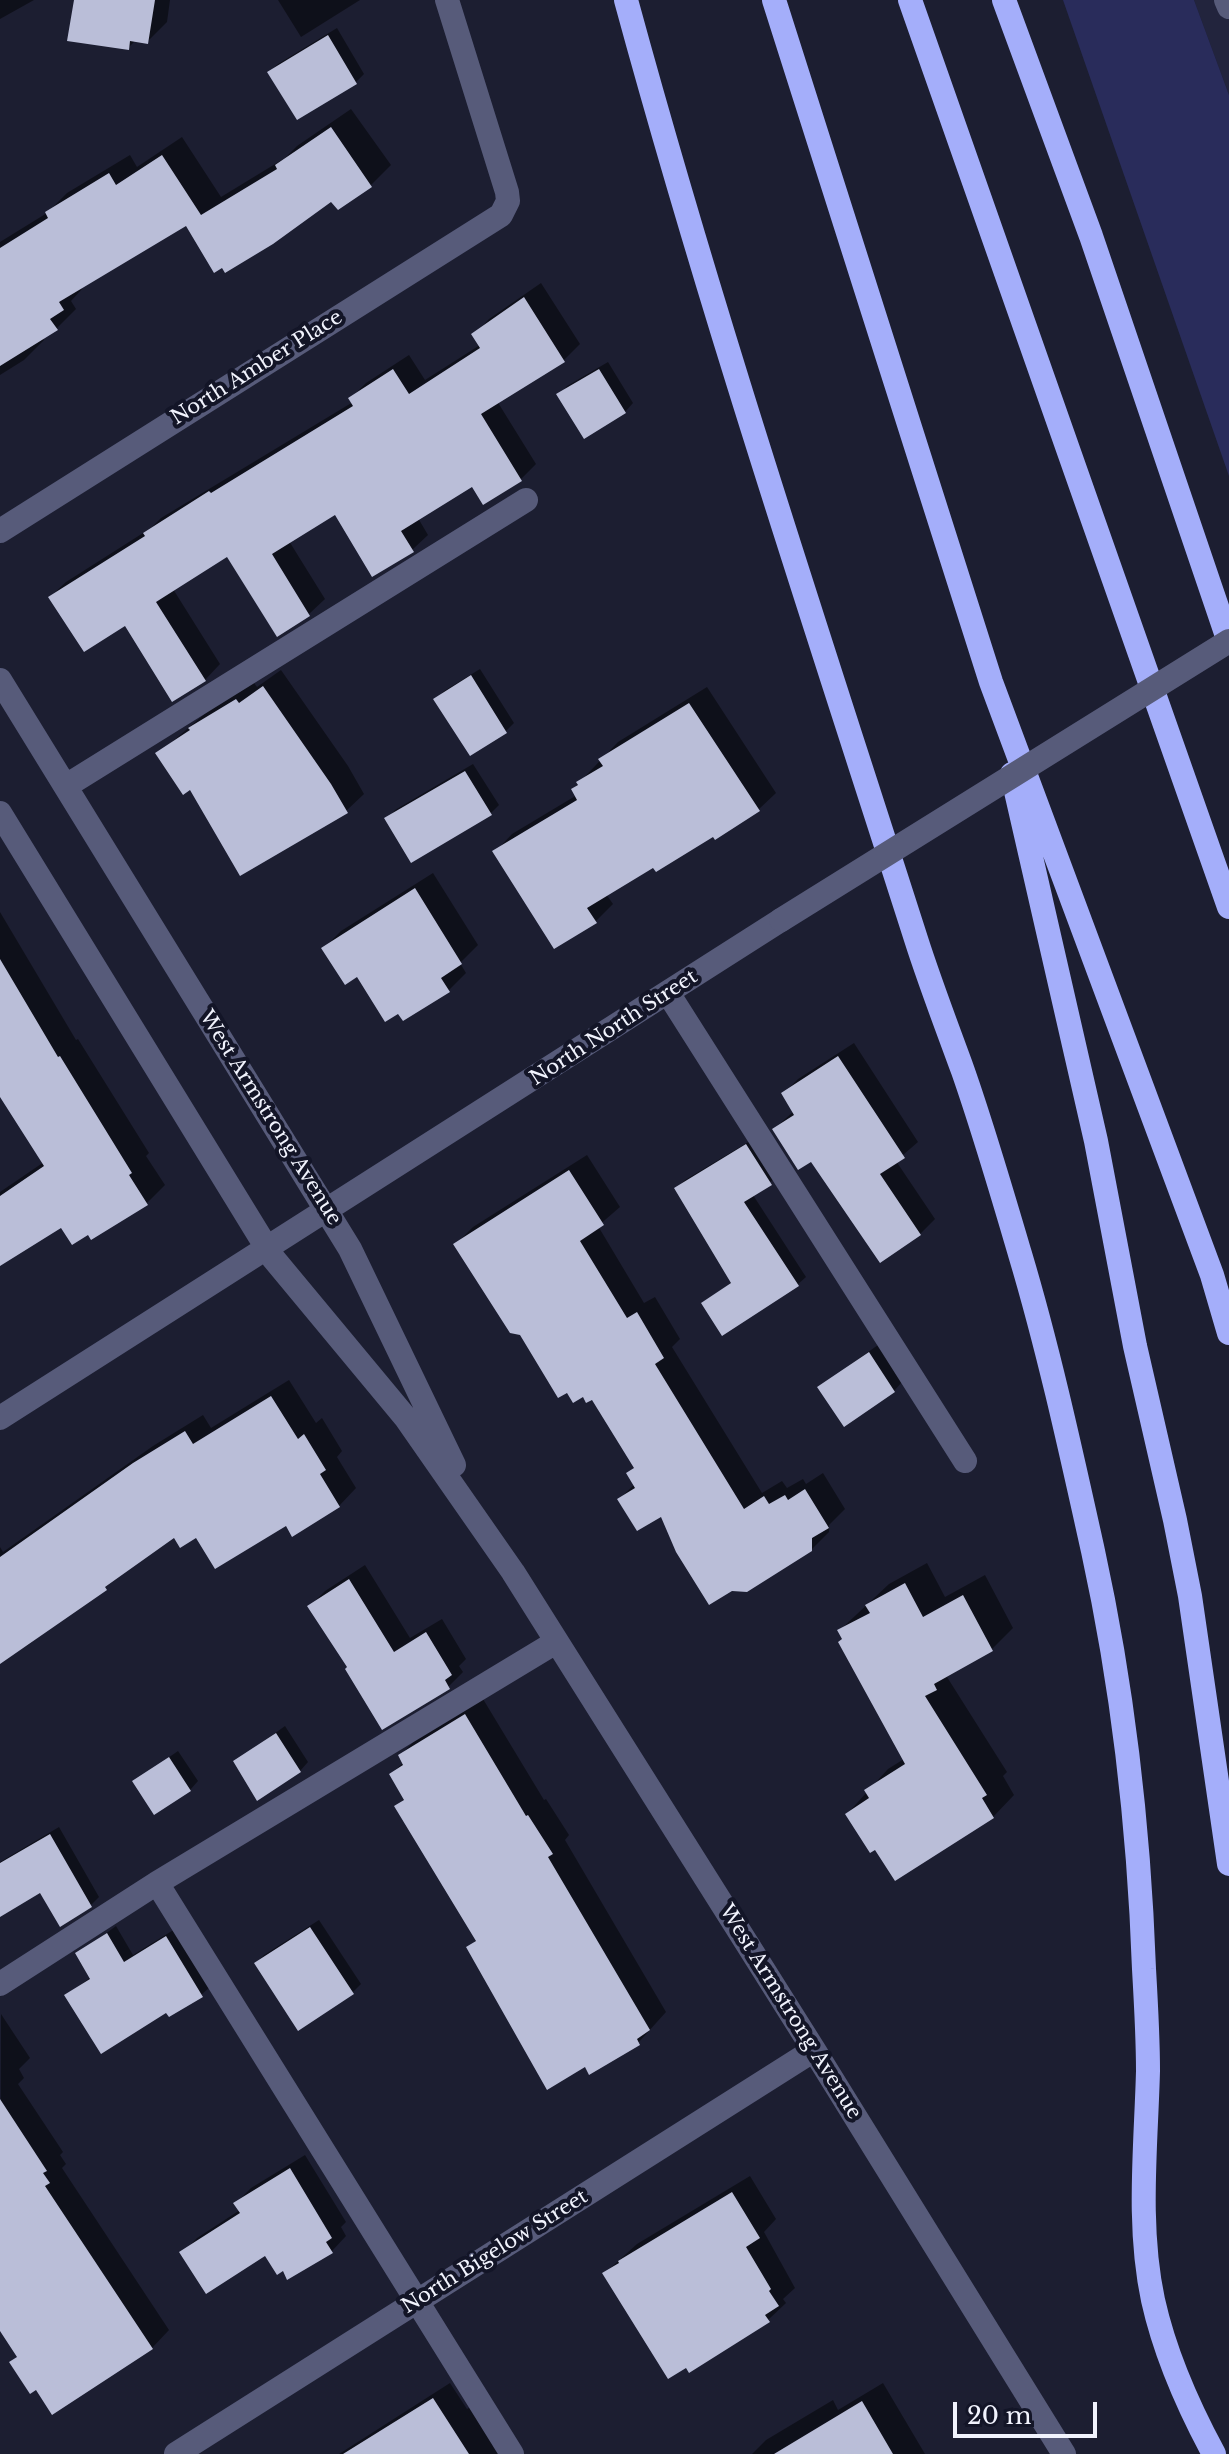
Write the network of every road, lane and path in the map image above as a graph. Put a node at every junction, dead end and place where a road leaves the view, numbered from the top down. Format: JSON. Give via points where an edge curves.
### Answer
{"nodes":[{"id":1,"x":447,"y":0,"type":"edge"},
{"id":2,"x":626,"y":0,"type":"edge"},
{"id":3,"x":774,"y":0,"type":"edge"},
{"id":4,"x":910,"y":0,"type":"edge"},
{"id":5,"x":1004,"y":0,"type":"edge"},
{"id":6,"x":1226,"y":0,"type":"edge"},
{"id":7,"x":1229,"y":7,"type":"edge"},
{"id":8,"x":526,"y":500,"type":"dead end"},
{"id":9,"x":0,"y":531,"type":"edge"},
{"id":10,"x":1229,"y":641,"type":"edge"},
{"id":11,"x":0,"y":680,"type":"edge"},
{"id":12,"x":991,"y":682,"type":"junction"},
{"id":13,"x":66,"y":786,"type":"junction"},
{"id":14,"x":0,"y":813,"type":"edge"},
{"id":15,"x":1229,"y":907,"type":"edge"},
{"id":16,"x":668,"y":993,"type":"junction"},
{"id":17,"x":327,"y":1211,"type":"junction"},
{"id":18,"x":268,"y":1248,"type":"junction"},
{"id":19,"x":1229,"y":1333,"type":"edge"},
{"id":20,"x":0,"y":1418,"type":"edge"},
{"id":21,"x":965,"y":1461,"type":"dead end"},
{"id":22,"x":513,"y":1572,"type":"junction"},
{"id":23,"x":556,"y":1642,"type":"junction"},
{"id":24,"x":1229,"y":1864,"type":"edge"},
{"id":25,"x":157,"y":1883,"type":"junction"},
{"id":26,"x":0,"y":1984,"type":"edge"},
{"id":27,"x":814,"y":2050,"type":"junction"},
{"id":28,"x":416,"y":2302,"type":"junction"},
{"id":29,"x":176,"y":2454,"type":"edge"},
{"id":30,"x":512,"y":2454,"type":"edge"},
{"id":31,"x":1064,"y":2454,"type":"edge"},
{"id":32,"x":1214,"y":2454,"type":"edge"}],
"edges":[{"from":1,"to":9,"type":"street","name":"North Amber Place","via":[[502,171],[508,201],[497,218]]},
{"from":2,"to":32,"type":"highway","via":[[729,354],[1022,1260],[1071,1456],[1112,1651],[1138,1868],[1148,2064],[1143,2192],[1153,2301],[1185,2398]]},
{"from":3,"to":12,"type":"highway"},
{"from":4,"to":15,"type":"highway"},
{"from":5,"to":10,"type":"highway"},
{"from":6,"to":7,"type":"street"},
{"from":8,"to":13,"type":"street"},
{"from":10,"to":16,"type":"street","name":"North North Street","bridge":true},
{"from":11,"to":13,"type":"street","name":"West Armstrong Avenue"},
{"from":12,"to":19,"type":"highway"},
{"from":12,"to":24,"type":"highway","via":[[1096,1141],[1178,1535]]},
{"from":13,"to":17,"type":"street","name":"West Armstrong Avenue"},
{"from":14,"to":18,"type":"street","name":"West Armstrong Avenue"},
{"from":16,"to":17,"type":"street","name":"North North Street"},
{"from":16,"to":21,"type":"street"},
{"from":17,"to":18,"type":"street","name":"North North Street"},
{"from":17,"to":22,"type":"street","name":"West Armstrong Avenue"},
{"from":18,"to":20,"type":"street","name":"North North Street"},
{"from":18,"to":22,"type":"street","name":"West Armstrong Avenue","via":[[405,1417]]},
{"from":22,"to":23,"type":"street","name":"West Armstrong Avenue"},
{"from":23,"to":25,"type":"street"},
{"from":23,"to":27,"type":"street","name":"West Armstrong Avenue"},
{"from":25,"to":26,"type":"street"},
{"from":25,"to":28,"type":"street"},
{"from":27,"to":28,"type":"street","name":"North Bigelow Street"},
{"from":27,"to":31,"type":"street","name":"West Armstrong Avenue"},
{"from":28,"to":29,"type":"street","name":"North Bigelow Street"},
{"from":28,"to":30,"type":"street"}]}
